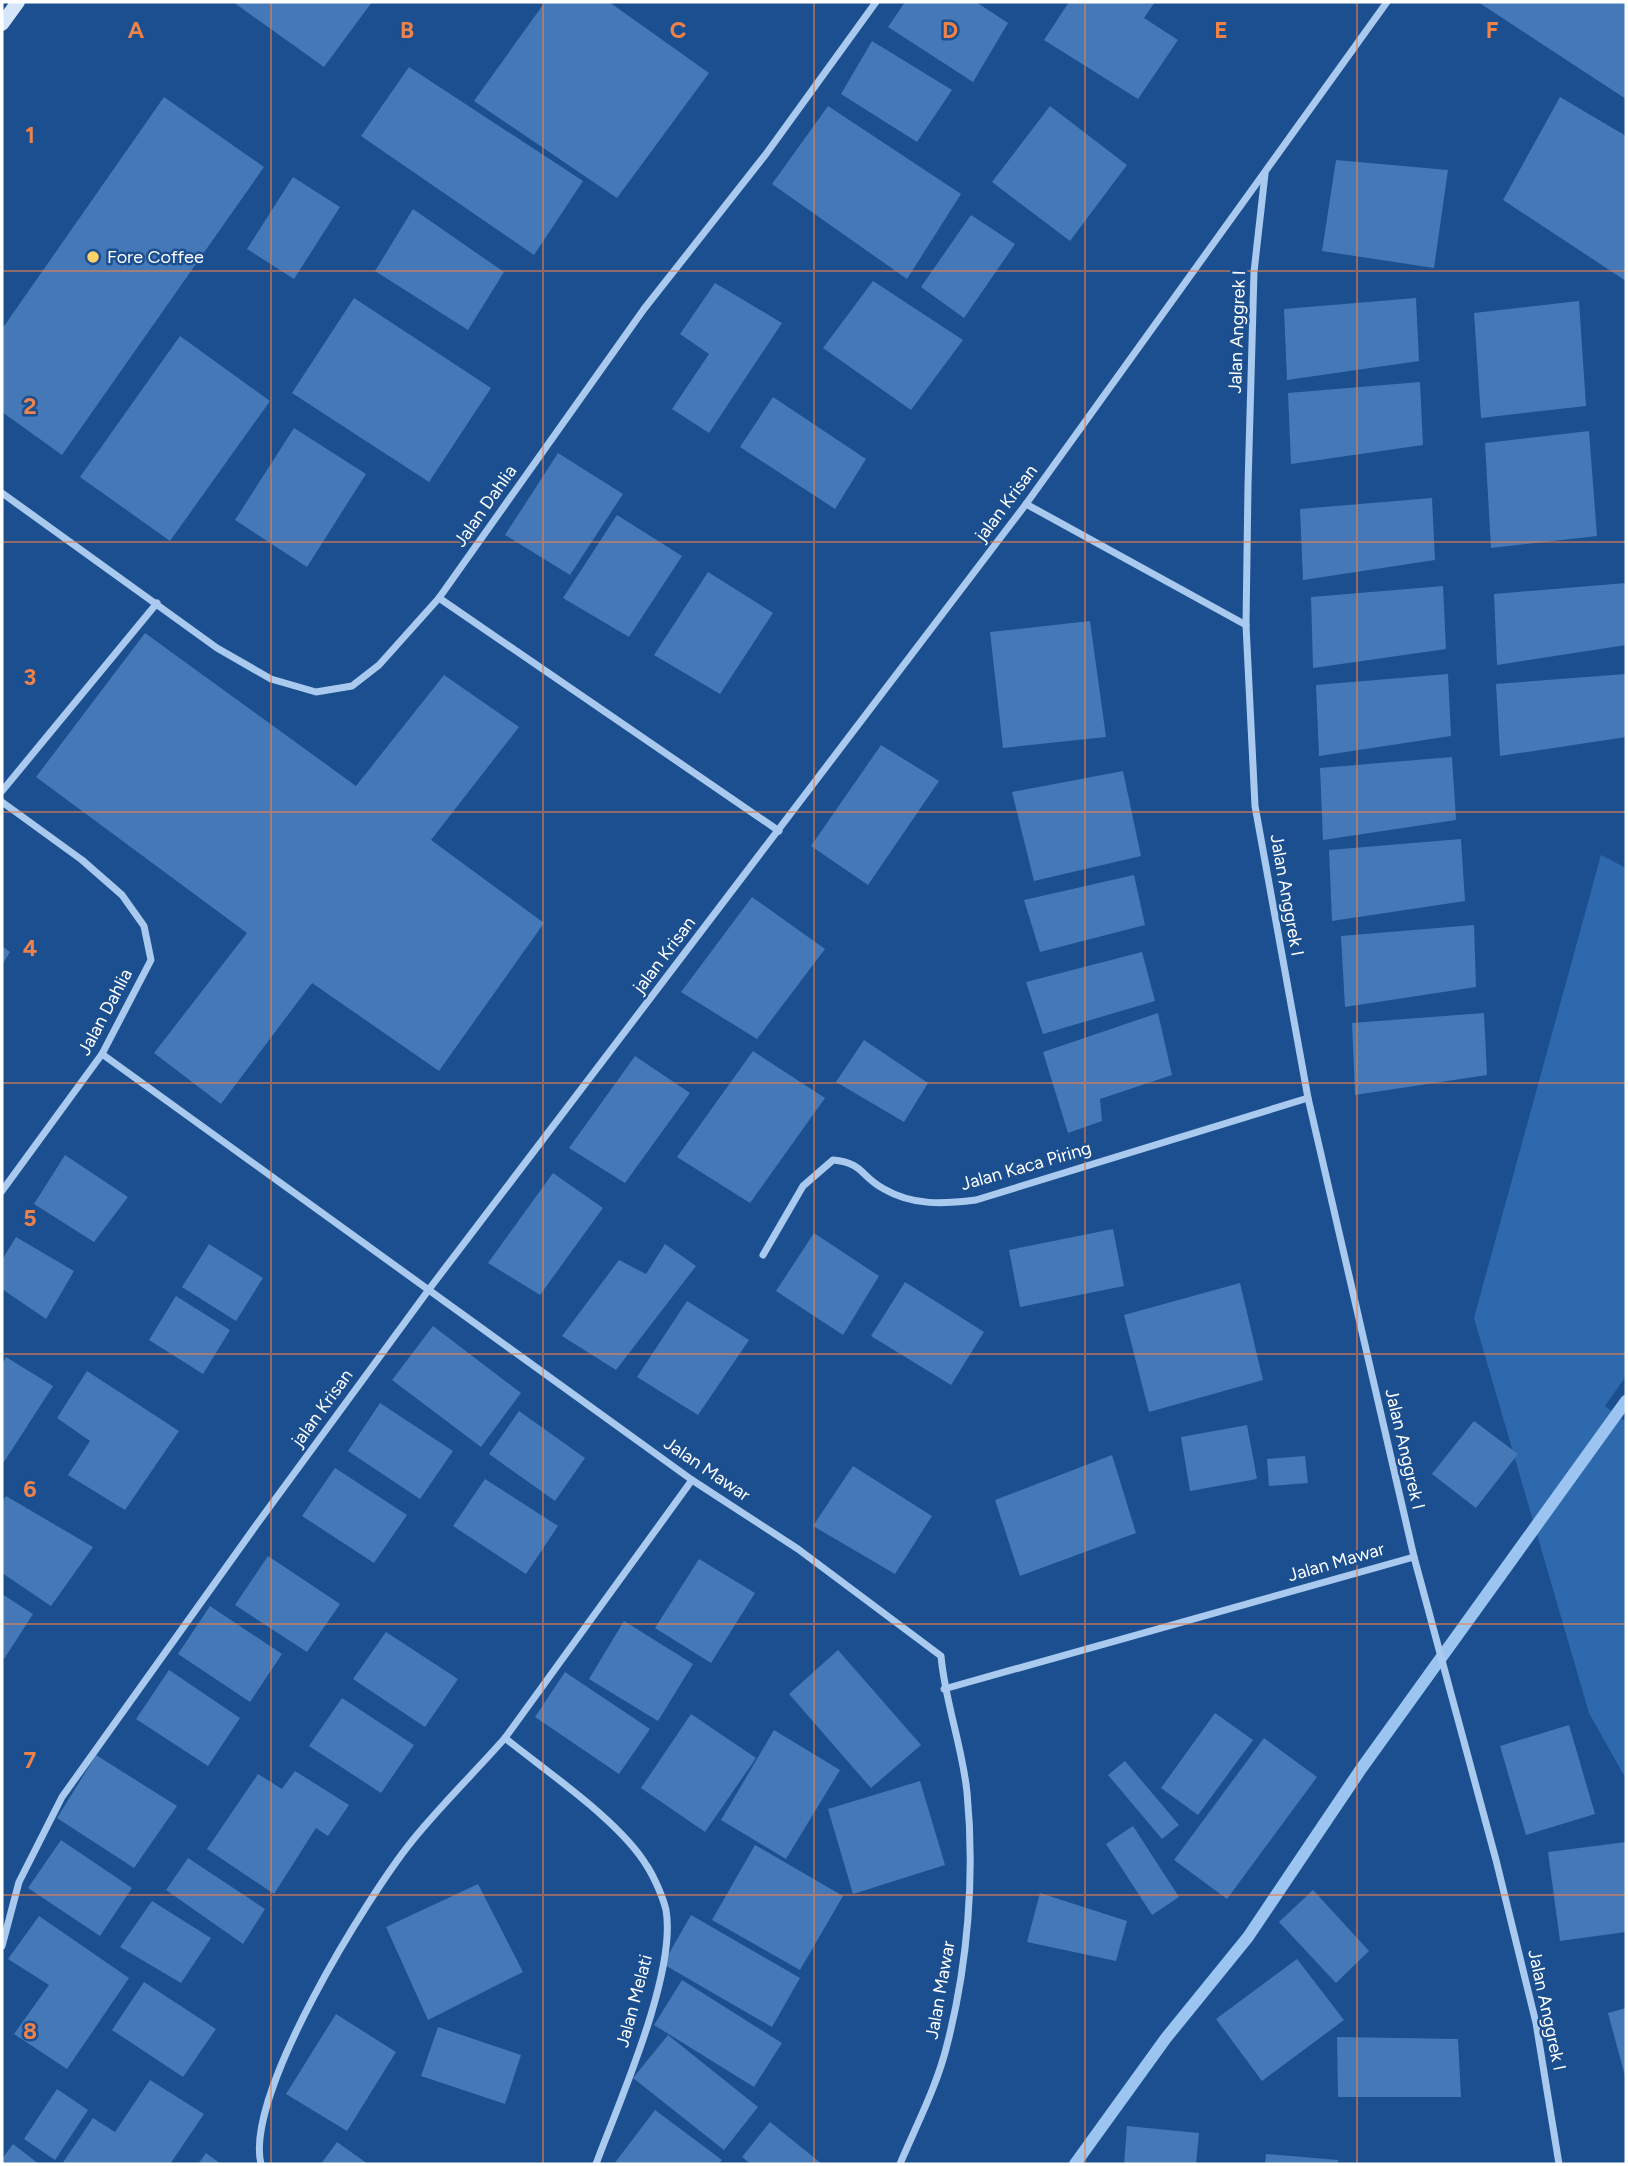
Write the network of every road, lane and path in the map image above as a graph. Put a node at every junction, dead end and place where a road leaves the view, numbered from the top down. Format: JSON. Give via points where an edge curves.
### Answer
{"nodes":[{"id":1,"x":18,"y":2,"type":"edge"},
{"id":2,"x":876,"y":2,"type":"edge"},
{"id":3,"x":1387,"y":2,"type":"edge"},
{"id":4,"x":2,"y":24,"type":"edge"},
{"id":5,"x":1265,"y":172,"type":"junction"},
{"id":6,"x":2,"y":493,"type":"edge"},
{"id":7,"x":1026,"y":504,"type":"junction"},
{"id":8,"x":439,"y":598,"type":"junction"},
{"id":9,"x":157,"y":603,"type":"junction"},
{"id":10,"x":1246,"y":625,"type":"junction"},
{"id":11,"x":2,"y":791,"type":"edge"},
{"id":12,"x":2,"y":802,"type":"edge"},
{"id":13,"x":779,"y":831,"type":"junction"},
{"id":14,"x":102,"y":1055,"type":"junction"},
{"id":15,"x":1308,"y":1098,"type":"junction"},
{"id":16,"x":2,"y":1191,"type":"edge"},
{"id":17,"x":763,"y":1255,"type":"dead end"},
{"id":18,"x":429,"y":1288,"type":"junction"},
{"id":19,"x":692,"y":1480,"type":"junction"},
{"id":20,"x":1414,"y":1557,"type":"junction"},
{"id":21,"x":944,"y":1689,"type":"junction"},
{"id":22,"x":505,"y":1738,"type":"junction"},
{"id":23,"x":2,"y":1946,"type":"edge"},
{"id":24,"x":261,"y":2164,"type":"edge"},
{"id":25,"x":596,"y":2164,"type":"edge"},
{"id":26,"x":900,"y":2164,"type":"edge"},
{"id":27,"x":1559,"y":2164,"type":"edge"}],
"edges":[{"from":1,"to":4,"type":"main road"},
{"from":2,"to":8,"type":"street","name":"Jalan Dahlia","via":[[645,309]]},
{"from":3,"to":5,"type":"street","name":"jalan Krisan"},
{"from":5,"to":7,"type":"street","name":"jalan Krisan"},
{"from":5,"to":10,"type":"street","name":"Jalan Anggrek I","via":[[1254,272]]},
{"from":6,"to":9,"type":"street","name":"Jalan Dahlia"},
{"from":7,"to":10,"type":"street"},
{"from":7,"to":13,"type":"street","name":"jalan Krisan"},
{"from":8,"to":9,"type":"street","name":"Jalan Dahlia","via":[[379,665],[352,685],[316,692],[260,673],[216,648]]},
{"from":8,"to":13,"type":"street"},
{"from":9,"to":11,"type":"street"},
{"from":10,"to":15,"type":"street","name":"Jalan Anggrek I","via":[[1255,806]]},
{"from":12,"to":14,"type":"street","name":"Jalan Dahlia","via":[[82,860],[122,895],[144,926],[151,960]]},
{"from":13,"to":18,"type":"street","name":"jalan Krisan"},
{"from":14,"to":16,"type":"street","name":"Jalan Dahlia"},
{"from":14,"to":18,"type":"street","name":"Jalan Mawar"},
{"from":15,"to":17,"type":"street","name":"Jalan Kaca Piring","via":[[976,1200],[939,1204],[906,1199],[882,1189],[852,1162],[833,1160],[803,1186]]},
{"from":15,"to":20,"type":"street","name":"Jalan Anggrek I"},
{"from":18,"to":19,"type":"street","name":"Jalan Mawar"},
{"from":18,"to":23,"type":"street","name":"jalan Krisan","via":[[62,1797],[19,1882]]},
{"from":19,"to":21,"type":"street","name":"Jalan Mawar","via":[[798,1549],[941,1656]]},
{"from":19,"to":22,"type":"street"},
{"from":20,"to":21,"type":"street","name":"Jalan Mawar"},
{"from":20,"to":27,"type":"street","name":"Jalan Anggrek I","via":[[1536,2022]]},
{"from":21,"to":26,"type":"street","name":"Jalan Mawar","via":[[966,1788],[970,1901],[947,2046]]},
{"from":22,"to":24,"type":"street","via":[[412,1841],[360,1917],[301,2022],[267,2102],[258,2151]]},
{"from":22,"to":25,"type":"street","name":"Jalan Melati","via":[[615,1828],[647,1865],[666,1909],[664,1955],[648,2023]]}]}
